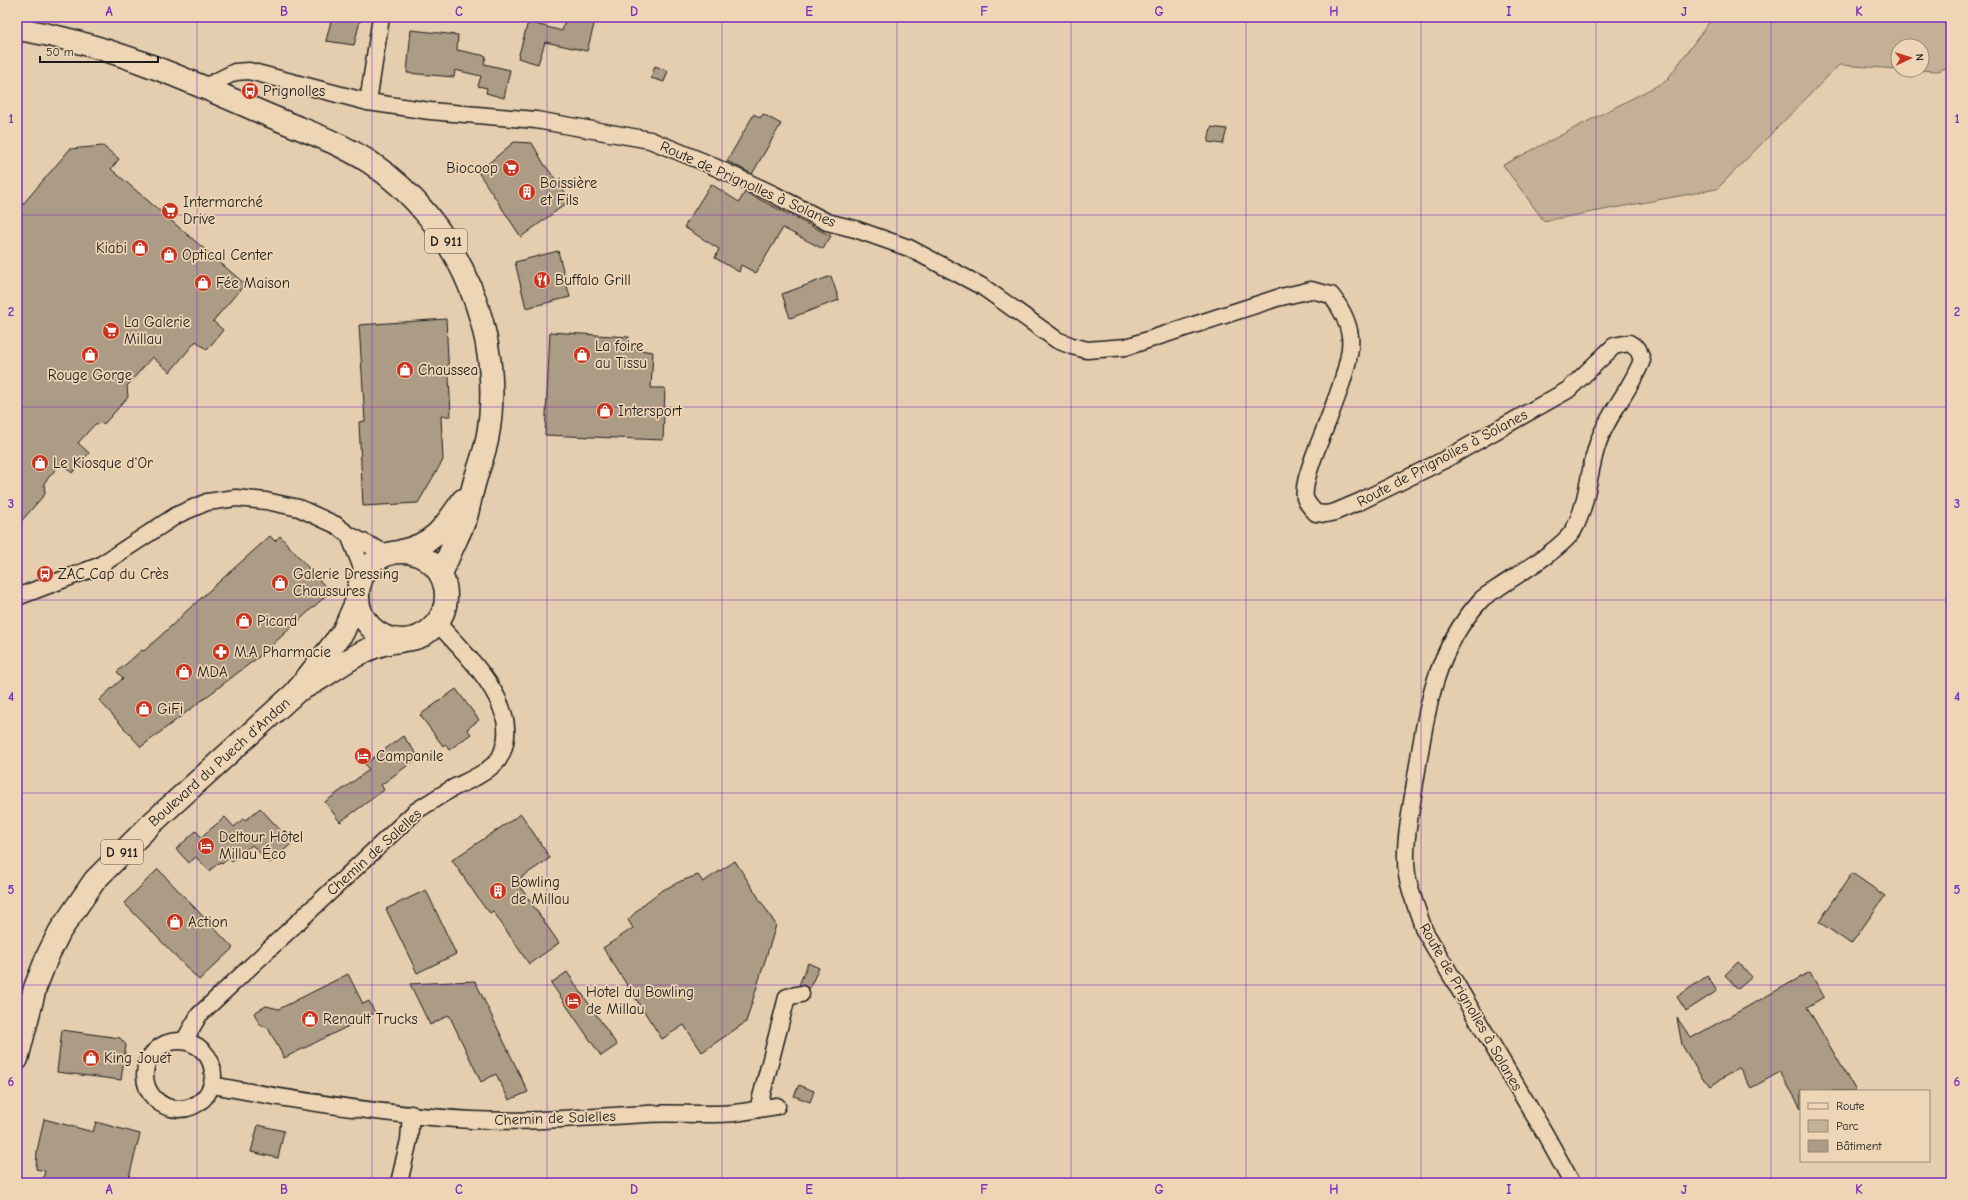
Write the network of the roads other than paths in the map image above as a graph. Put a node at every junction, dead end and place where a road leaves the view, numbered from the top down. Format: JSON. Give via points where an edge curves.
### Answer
{"nodes":[{"id":1,"x":380,"y":17,"type":"edge"},
{"id":2,"x":17,"y":29,"type":"edge"},
{"id":3,"x":205,"y":87,"type":"junction"},
{"id":4,"x":368,"y":102,"type":"junction"},
{"id":5,"x":473,"y":486,"type":"junction"},
{"id":6,"x":349,"y":535,"type":"junction"},
{"id":7,"x":394,"y":553,"type":"junction"},
{"id":8,"x":364,"y":573,"type":"junction"},
{"id":9,"x":441,"y":575,"type":"junction"},
{"id":10,"x":17,"y":597,"type":"edge"},
{"id":11,"x":358,"y":598,"type":"junction"},
{"id":12,"x":437,"y":623,"type":"junction"},
{"id":13,"x":400,"y":641,"type":"junction"},
{"id":14,"x":295,"y":693,"type":"junction"},
{"id":15,"x":801,"y":994,"type":"dead end"},
{"id":16,"x":184,"y":1041,"type":"junction"},
{"id":17,"x":17,"y":1058,"type":"edge"},
{"id":18,"x":212,"y":1085,"type":"junction"},
{"id":19,"x":777,"y":1106,"type":"dead end"},
{"id":20,"x":758,"y":1109,"type":"junction"},
{"id":21,"x":411,"y":1114,"type":"junction"},
{"id":22,"x":399,"y":1183,"type":"edge"},
{"id":23,"x":1572,"y":1183,"type":"edge"}],
"edges":[{"from":1,"to":4,"type":"street"},
{"from":2,"to":3,"type":"main road","number":"D 911","via":[[43,33],[107,50]]},
{"from":3,"to":4,"type":"street","name":"Route de Prignolles à Solanes","via":[[235,72],[249,71]]},
{"from":3,"to":5,"type":"main road","number":"D 911","via":[[328,140],[369,162],[390,177],[425,211],[441,232],[459,262],[479,313],[491,373],[492,408],[487,441]]},
{"from":4,"to":23,"type":"street","name":"Route de Prignolles à Solanes","via":[[430,111],[536,120],[650,140],[704,162],[827,222],[909,248],[983,287],[1057,340],[1087,350],[1126,347],[1277,298],[1311,290],[1331,295],[1341,308],[1350,338],[1347,365],[1310,468],[1305,490],[1306,500],[1316,513],[1335,512],[1444,460],[1568,390],[1614,346],[1629,344],[1638,349],[1642,360],[1638,371],[1611,413],[1598,442],[1581,515],[1572,532],[1561,544],[1480,600],[1456,633],[1438,669],[1428,704],[1408,826],[1407,874],[1424,930]]},
{"from":5,"to":7,"type":"main road","number":"D 911","via":[[438,534],[422,545]]},
{"from":5,"to":9,"type":"main road","number":"D 911","via":[[466,516]]},
{"from":6,"to":7,"type":"street"},
{"from":6,"to":8,"type":"street"},
{"from":6,"to":10,"type":"street","via":[[336,525],[299,508],[236,498],[207,502],[177,514],[99,566]]},
{"from":7,"to":8,"type":"main road","via":[[373,562]]},
{"from":7,"to":9,"type":"main road","via":[[412,553],[426,559]]},
{"from":8,"to":11,"type":"main road"},
{"from":9,"to":12,"type":"main road","via":[[446,597],[445,607]]},
{"from":11,"to":13,"type":"main road","via":[[362,617],[372,629],[390,639]]},
{"from":11,"to":14,"type":"main road","name":"Boulevard du Puech d'Andan","number":"D 911","via":[[343,632]]},
{"from":12,"to":13,"type":"main road","via":[[423,636]]},
{"from":12,"to":16,"type":"street","name":"Chemin de Salelles","via":[[472,661],[500,702],[506,722],[503,753],[494,766],[416,811],[199,1015]]},
{"from":13,"to":14,"type":"main road","name":"Boulevard du Puech d'Andan","number":"D 911","via":[[375,645]]},
{"from":14,"to":17,"type":"main road","name":"Boulevard du Puech d'Andan","number":"D 911","via":[[151,824],[95,880],[60,931],[48,955]]},
{"from":15,"to":20,"type":"street","via":[[787,997]]},
{"from":16,"to":18,"type":"street","via":[[200,1048],[211,1062]]},
{"from":16,"to":18,"type":"street","via":[[168,1042],[153,1053],[147,1063],[145,1074],[152,1096],[171,1108],[181,1108],[200,1102]]},
{"from":18,"to":21,"type":"street","name":"Chemin de Salelles","via":[[292,1100]]},
{"from":19,"to":20,"type":"street","name":"Chemin de Salelles"},
{"from":20,"to":21,"type":"street","name":"Chemin de Salelles","via":[[740,1113],[503,1121]]},
{"from":21,"to":22,"type":"street","via":[[409,1140]]}]}
